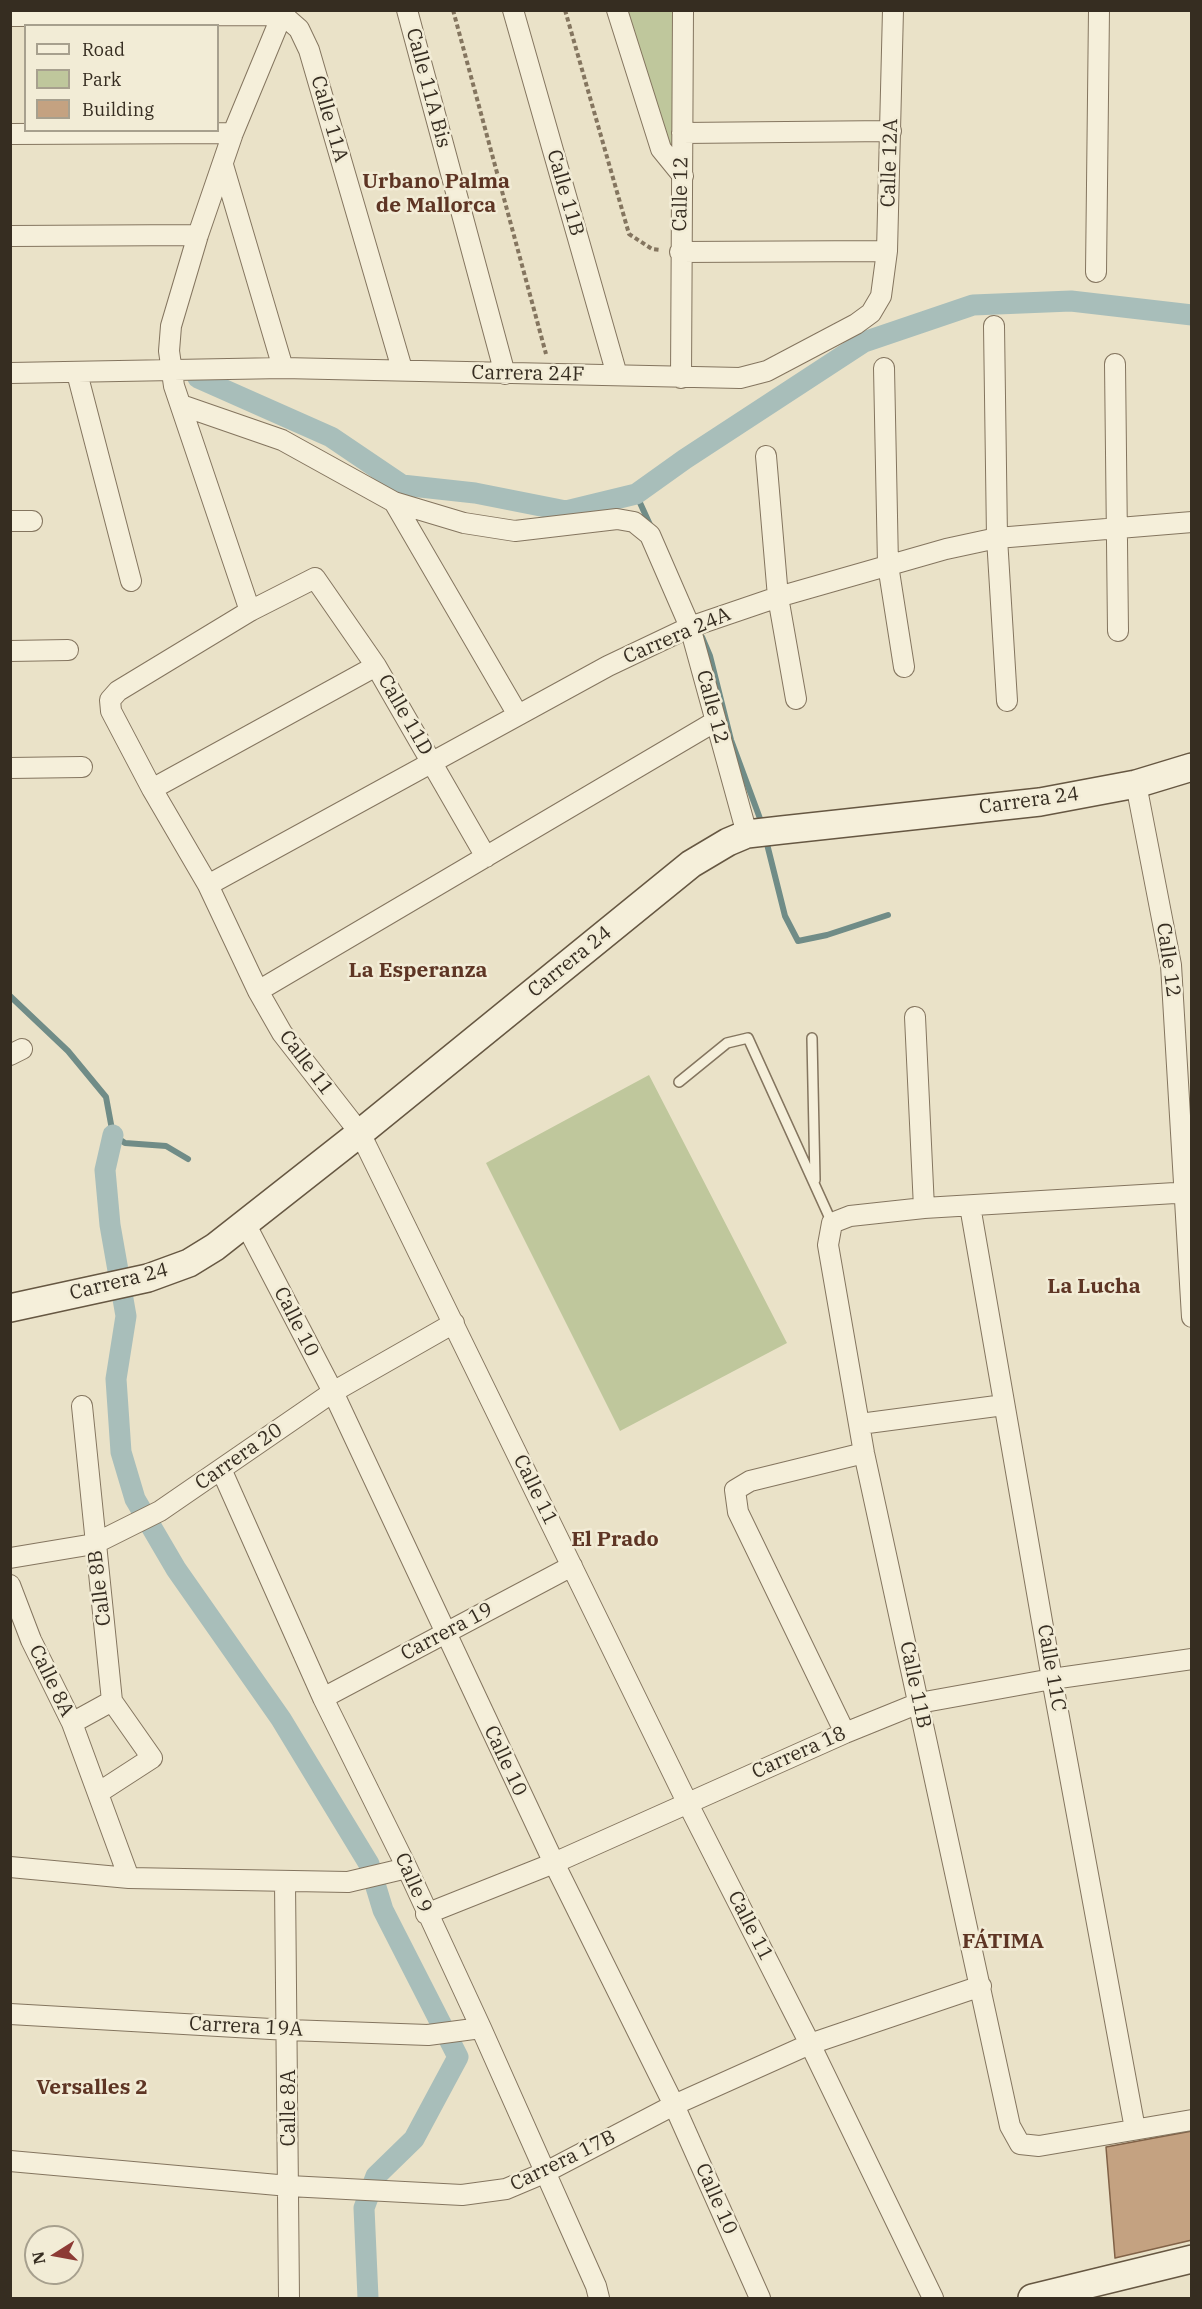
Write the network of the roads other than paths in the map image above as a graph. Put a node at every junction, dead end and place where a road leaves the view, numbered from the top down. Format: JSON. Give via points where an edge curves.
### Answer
{"nodes":[{"id":1,"x":407,"y":10,"type":"edge"},
{"id":2,"x":513,"y":10,"type":"edge"},
{"id":3,"x":617,"y":10,"type":"edge"},
{"id":4,"x":683,"y":10,"type":"edge"},
{"id":5,"x":893,"y":10,"type":"edge"},
{"id":6,"x":1099,"y":10,"type":"edge"},
{"id":7,"x":283,"y":13,"type":"edge"},
{"id":8,"x":10,"y":16,"type":"edge"},
{"id":9,"x":891,"y":131,"type":"junction"},
{"id":10,"x":233,"y":133,"type":"junction"},
{"id":11,"x":682,"y":133,"type":"junction"},
{"id":12,"x":10,"y":134,"type":"edge"},
{"id":13,"x":223,"y":165,"type":"junction"},
{"id":14,"x":683,"y":176,"type":"junction"},
{"id":15,"x":198,"y":235,"type":"junction"},
{"id":16,"x":10,"y":236,"type":"edge"},
{"id":17,"x":887,"y":251,"type":"junction"},
{"id":18,"x":680,"y":252,"type":"junction"},
{"id":19,"x":1096,"y":272,"type":"dead end"},
{"id":20,"x":871,"y":313,"type":"joint"},
{"id":21,"x":994,"y":326,"type":"dead end"},
{"id":22,"x":1115,"y":364,"type":"dead end"},
{"id":23,"x":283,"y":368,"type":"junction"},
{"id":24,"x":884,"y":368,"type":"dead end"},
{"id":25,"x":402,"y":369,"type":"junction"},
{"id":26,"x":170,"y":370,"type":"junction"},
{"id":27,"x":10,"y":373,"type":"edge"},
{"id":28,"x":77,"y":373,"type":"junction"},
{"id":29,"x":505,"y":374,"type":"junction"},
{"id":30,"x":616,"y":375,"type":"junction"},
{"id":31,"x":681,"y":378,"type":"junction"},
{"id":32,"x":181,"y":405,"type":"junction"},
{"id":33,"x":766,"y":456,"type":"dead end"},
{"id":34,"x":394,"y":502,"type":"junction"},
{"id":35,"x":10,"y":521,"type":"edge"},
{"id":36,"x":32,"y":521,"type":"dead end"},
{"id":37,"x":1191,"y":522,"type":"edge"},
{"id":38,"x":1115,"y":529,"type":"junction"},
{"id":39,"x":997,"y":537,"type":"junction"},
{"id":40,"x":888,"y":565,"type":"junction"},
{"id":41,"x":131,"y":581,"type":"dead end"},
{"id":42,"x":778,"y":597,"type":"junction"},
{"id":43,"x":250,"y":611,"type":"junction"},
{"id":44,"x":690,"y":627,"type":"junction"},
{"id":45,"x":1118,"y":631,"type":"dead end"},
{"id":46,"x":68,"y":650,"type":"dead end"},
{"id":47,"x":10,"y":651,"type":"edge"},
{"id":48,"x":376,"y":666,"type":"junction"},
{"id":49,"x":904,"y":667,"type":"dead end"},
{"id":50,"x":796,"y":699,"type":"dead end"},
{"id":51,"x":1007,"y":701,"type":"dead end"},
{"id":52,"x":518,"y":715,"type":"junction"},
{"id":53,"x":717,"y":721,"type":"junction"},
{"id":54,"x":433,"y":764,"type":"junction"},
{"id":55,"x":82,"y":767,"type":"dead end"},
{"id":56,"x":1191,"y":767,"type":"edge"},
{"id":57,"x":10,"y":768,"type":"edge"},
{"id":58,"x":1136,"y":784,"type":"junction"},
{"id":59,"x":152,"y":789,"type":"junction"},
{"id":60,"x":762,"y":832,"type":"junction"},
{"id":61,"x":486,"y":857,"type":"junction"},
{"id":62,"x":208,"y":885,"type":"junction"},
{"id":63,"x":258,"y":991,"type":"junction"},
{"id":64,"x":915,"y":1017,"type":"dead end"},
{"id":65,"x":812,"y":1038,"type":"dead end"},
{"id":66,"x":679,"y":1082,"type":"dead end"},
{"id":67,"x":360,"y":1133,"type":"junction"},
{"id":68,"x":815,"y":1185,"type":"junction"},
{"id":69,"x":1189,"y":1193,"type":"edge"},
{"id":70,"x":970,"y":1206,"type":"junction"},
{"id":71,"x":924,"y":1208,"type":"junction"},
{"id":72,"x":832,"y":1223,"type":"junction"},
{"id":73,"x":246,"y":1225,"type":"junction"},
{"id":74,"x":11,"y":1306,"type":"edge"},
{"id":75,"x":1191,"y":1317,"type":"edge"},
{"id":76,"x":454,"y":1323,"type":"junction"},
{"id":77,"x":333,"y":1392,"type":"junction"},
{"id":78,"x":1004,"y":1405,"type":"junction"},
{"id":79,"x":82,"y":1406,"type":"dead end"},
{"id":80,"x":860,"y":1424,"type":"junction"},
{"id":81,"x":864,"y":1453,"type":"junction"},
{"id":82,"x":221,"y":1469,"type":"junction"},
{"id":83,"x":94,"y":1544,"type":"junction"},
{"id":84,"x":10,"y":1558,"type":"edge"},
{"id":85,"x":572,"y":1566,"type":"junction"},
{"id":86,"x":10,"y":1585,"type":"edge"},
{"id":87,"x":444,"y":1633,"type":"junction"},
{"id":88,"x":1191,"y":1659,"type":"edge"},
{"id":89,"x":1052,"y":1679,"type":"junction"},
{"id":90,"x":323,"y":1698,"type":"junction"},
{"id":91,"x":112,"y":1701,"type":"junction"},
{"id":92,"x":919,"y":1703,"type":"junction"},
{"id":93,"x":72,"y":1723,"type":"junction"},
{"id":94,"x":845,"y":1733,"type":"junction"},
{"id":95,"x":98,"y":1793,"type":"junction"},
{"id":96,"x":687,"y":1802,"type":"junction"},
{"id":97,"x":554,"y":1863,"type":"junction"},
{"id":98,"x":10,"y":1867,"type":"edge"},
{"id":99,"x":407,"y":1868,"type":"junction"},
{"id":100,"x":129,"y":1878,"type":"junction"},
{"id":101,"x":285,"y":1882,"type":"junction"},
{"id":102,"x":426,"y":1914,"type":"junction"},
{"id":103,"x":981,"y":1986,"type":"junction"},
{"id":104,"x":10,"y":2014,"type":"edge"},
{"id":105,"x":481,"y":2028,"type":"junction"},
{"id":106,"x":288,"y":2030,"type":"junction"},
{"id":107,"x":810,"y":2044,"type":"junction"},
{"id":108,"x":674,"y":2106,"type":"junction"},
{"id":109,"x":1191,"y":2120,"type":"edge"},
{"id":110,"x":1136,"y":2129,"type":"junction"},
{"id":111,"x":10,"y":2161,"type":"edge"},
{"id":112,"x":544,"y":2173,"type":"junction"},
{"id":113,"x":289,"y":2186,"type":"junction"},
{"id":114,"x":1191,"y":2259,"type":"edge"},
{"id":115,"x":289,"y":2298,"type":"edge"},
{"id":116,"x":599,"y":2298,"type":"edge"},
{"id":117,"x":760,"y":2298,"type":"edge"},
{"id":118,"x":933,"y":2298,"type":"edge"},
{"id":119,"x":1032,"y":2298,"type":"edge"}],
"edges":[{"from":1,"to":29,"type":"street","name":"Calle 11A Bis"},
{"from":2,"to":30,"type":"street","name":"Calle 11B"},
{"from":3,"to":14,"type":"street","via":[[661,149]]},
{"from":4,"to":11,"type":"street","name":"Calle 12"},
{"from":5,"to":9,"type":"street","name":"Calle 12A"},
{"from":6,"to":19,"type":"street"},
{"from":7,"to":8,"type":"street"},
{"from":7,"to":10,"type":"street"},
{"from":7,"to":25,"type":"street","name":"Calle 11A","via":[[299,28],[309,50]]},
{"from":9,"to":11,"type":"street"},
{"from":9,"to":17,"type":"street","name":"Calle 12A"},
{"from":10,"to":12,"type":"street"},
{"from":10,"to":13,"type":"street"},
{"from":11,"to":14,"type":"street","name":"Calle 12"},
{"from":13,"to":15,"type":"street"},
{"from":13,"to":23,"type":"street"},
{"from":14,"to":18,"type":"street","name":"Calle 12"},
{"from":15,"to":16,"type":"street"},
{"from":15,"to":26,"type":"street","via":[[171,326]]},
{"from":17,"to":18,"type":"street"},
{"from":17,"to":20,"type":"street","name":"Calle 12A","via":[[881,296]]},
{"from":18,"to":31,"type":"street","name":"Calle 12"},
{"from":20,"to":31,"type":"street","name":"Carrera 24F","via":[[767,371],[740,378]]},
{"from":21,"to":39,"type":"street"},
{"from":22,"to":38,"type":"street"},
{"from":23,"to":25,"type":"street","name":"Carrera 24F"},
{"from":23,"to":26,"type":"street","name":"Carrera 24F"},
{"from":24,"to":40,"type":"street"},
{"from":25,"to":29,"type":"street","name":"Carrera 24F"},
{"from":26,"to":28,"type":"street","name":"Carrera 24F"},
{"from":26,"to":32,"type":"street"},
{"from":27,"to":28,"type":"street","name":"Carrera 24F"},
{"from":28,"to":41,"type":"street"},
{"from":29,"to":30,"type":"street","name":"Carrera 24F"},
{"from":30,"to":31,"type":"street","name":"Carrera 24F"},
{"from":32,"to":34,"type":"street","via":[[282,440]]},
{"from":32,"to":43,"type":"street"},
{"from":33,"to":42,"type":"street"},
{"from":34,"to":44,"type":"street","name":"Calle 12","via":[[464,523],[515,531],[617,519],[634,522],[650,535]]},
{"from":34,"to":52,"type":"street"},
{"from":35,"to":36,"type":"street"},
{"from":37,"to":38,"type":"street","name":"Carrera 24A"},
{"from":38,"to":39,"type":"street","name":"Carrera 24A"},
{"from":38,"to":45,"type":"street"},
{"from":39,"to":40,"type":"street","name":"Carrera 24A"},
{"from":39,"to":51,"type":"street"},
{"from":40,"to":42,"type":"street","name":"Carrera 24A"},
{"from":40,"to":49,"type":"street"},
{"from":42,"to":44,"type":"street","name":"Carrera 24A"},
{"from":42,"to":50,"type":"street"},
{"from":43,"to":48,"type":"street","name":"Calle 11D","via":[[315,578]]},
{"from":43,"to":59,"type":"street","name":"Calle 11","via":[[118,691],[110,700],[111,711]]},
{"from":44,"to":52,"type":"street","name":"Carrera 24A"},
{"from":44,"to":53,"type":"street","name":"Calle 12"},
{"from":46,"to":47,"type":"street"},
{"from":48,"to":54,"type":"street","name":"Calle 11D"},
{"from":48,"to":59,"type":"street"},
{"from":52,"to":54,"type":"street","name":"Carrera 24A"},
{"from":53,"to":60,"type":"street","name":"Calle 12"},
{"from":53,"to":61,"type":"street"},
{"from":54,"to":61,"type":"street","name":"Calle 11D"},
{"from":54,"to":62,"type":"street","name":"Carrera 24A"},
{"from":55,"to":57,"type":"street"},
{"from":56,"to":58,"type":"street","name":"Carrera 24"},
{"from":58,"to":60,"type":"street","name":"Carrera 24","via":[[1040,802]]},
{"from":58,"to":69,"type":"street","name":"Calle 12","via":[[1171,965]]},
{"from":59,"to":62,"type":"street","name":"Calle 11"},
{"from":60,"to":67,"type":"street","name":"Carrera 24","via":[[718,847],[691,864]]},
{"from":61,"to":63,"type":"street"},
{"from":62,"to":63,"type":"street","name":"Calle 11"},
{"from":63,"to":67,"type":"street","name":"Calle 11","via":[[282,1033]]},
{"from":64,"to":71,"type":"street"},
{"from":65,"to":68,"type":"lane"},
{"from":66,"to":68,"type":"lane","via":[[727,1043],[748,1038]]},
{"from":67,"to":73,"type":"street","name":"Carrera 24"},
{"from":67,"to":76,"type":"street","name":"Calle 11"},
{"from":68,"to":72,"type":"lane"},
{"from":69,"to":70,"type":"street"},
{"from":69,"to":75,"type":"street","name":"Calle 12"},
{"from":70,"to":71,"type":"street"},
{"from":70,"to":78,"type":"street","name":"Calle 11C"},
{"from":71,"to":72,"type":"street","via":[[850,1216]]},
{"from":72,"to":80,"type":"street","name":"Calle 11B","via":[[828,1245]]},
{"from":73,"to":74,"type":"street","name":"Carrera 24","via":[[189,1263],[148,1278]]},
{"from":73,"to":77,"type":"street","name":"Calle 10"},
{"from":76,"to":77,"type":"street","name":"Carrera 20"},
{"from":76,"to":85,"type":"street","name":"Calle 11"},
{"from":77,"to":82,"type":"street","name":"Carrera 20"},
{"from":77,"to":87,"type":"street","name":"Calle 10"},
{"from":78,"to":80,"type":"street"},
{"from":78,"to":89,"type":"street","name":"Calle 11C"},
{"from":79,"to":83,"type":"street","name":"Calle 8B"},
{"from":80,"to":81,"type":"street","name":"Calle 11B"},
{"from":81,"to":92,"type":"street","name":"Calle 11B"},
{"from":81,"to":94,"type":"street","via":[[750,1480],[735,1490],[738,1512]]},
{"from":82,"to":83,"type":"street","name":"Carrera 20","via":[[160,1511]]},
{"from":82,"to":90,"type":"street","name":"Calle 9"},
{"from":83,"to":84,"type":"street","name":"Carrera 20"},
{"from":83,"to":91,"type":"street","name":"Calle 8B"},
{"from":85,"to":87,"type":"street","name":"Carrera 19"},
{"from":85,"to":96,"type":"street","name":"Calle 11"},
{"from":86,"to":93,"type":"street","name":"Calle 8A","via":[[31,1640]]},
{"from":87,"to":90,"type":"street","name":"Carrera 19"},
{"from":87,"to":97,"type":"street","name":"Calle 10"},
{"from":88,"to":89,"type":"street","name":"Carrera 18"},
{"from":89,"to":92,"type":"street","name":"Carrera 18"},
{"from":89,"to":110,"type":"street","name":"Calle 11C"},
{"from":90,"to":99,"type":"street","name":"Calle 9"},
{"from":91,"to":93,"type":"street"},
{"from":91,"to":95,"type":"street","name":"Calle 8B","via":[[152,1758]]},
{"from":92,"to":94,"type":"street","name":"Carrera 18"},
{"from":92,"to":103,"type":"street","name":"Calle 11B"},
{"from":93,"to":95,"type":"street","name":"Calle 8A"},
{"from":94,"to":96,"type":"street","name":"Carrera 18"},
{"from":95,"to":100,"type":"street","name":"Calle 8A"},
{"from":96,"to":97,"type":"street","name":"Carrera 18"},
{"from":96,"to":107,"type":"street","name":"Calle 11"},
{"from":97,"to":102,"type":"street","name":"Carrera 18"},
{"from":97,"to":108,"type":"street","name":"Calle 10"},
{"from":98,"to":100,"type":"street"},
{"from":99,"to":101,"type":"street","via":[[348,1882]]},
{"from":99,"to":102,"type":"street","name":"Calle 9"},
{"from":100,"to":101,"type":"street"},
{"from":101,"to":106,"type":"street","name":"Calle 8A"},
{"from":102,"to":105,"type":"street","name":"Calle 9"},
{"from":103,"to":107,"type":"street","name":"Carrera 17B"},
{"from":103,"to":110,"type":"street","name":"Calle 11B","via":[[1010,2126],[1020,2144],[1039,2146]]},
{"from":104,"to":106,"type":"street","name":"Carrera 19A"},
{"from":105,"to":106,"type":"street","name":"Carrera 19A","via":[[428,2035]]},
{"from":105,"to":112,"type":"street","name":"Calle 9"},
{"from":106,"to":113,"type":"street","name":"Calle 8A"},
{"from":107,"to":108,"type":"street","name":"Carrera 17B"},
{"from":107,"to":118,"type":"street","name":"Calle 11"},
{"from":108,"to":112,"type":"street","name":"Carrera 17B"},
{"from":108,"to":117,"type":"street","name":"Calle 10"},
{"from":109,"to":110,"type":"street"},
{"from":111,"to":113,"type":"street","name":"Carrera 17B"},
{"from":112,"to":113,"type":"street","name":"Carrera 17B","via":[[506,2189],[462,2195]]},
{"from":112,"to":116,"type":"street","name":"Calle 9"},
{"from":113,"to":115,"type":"street","name":"Calle 8A"},
{"from":114,"to":119,"type":"street"}]}
